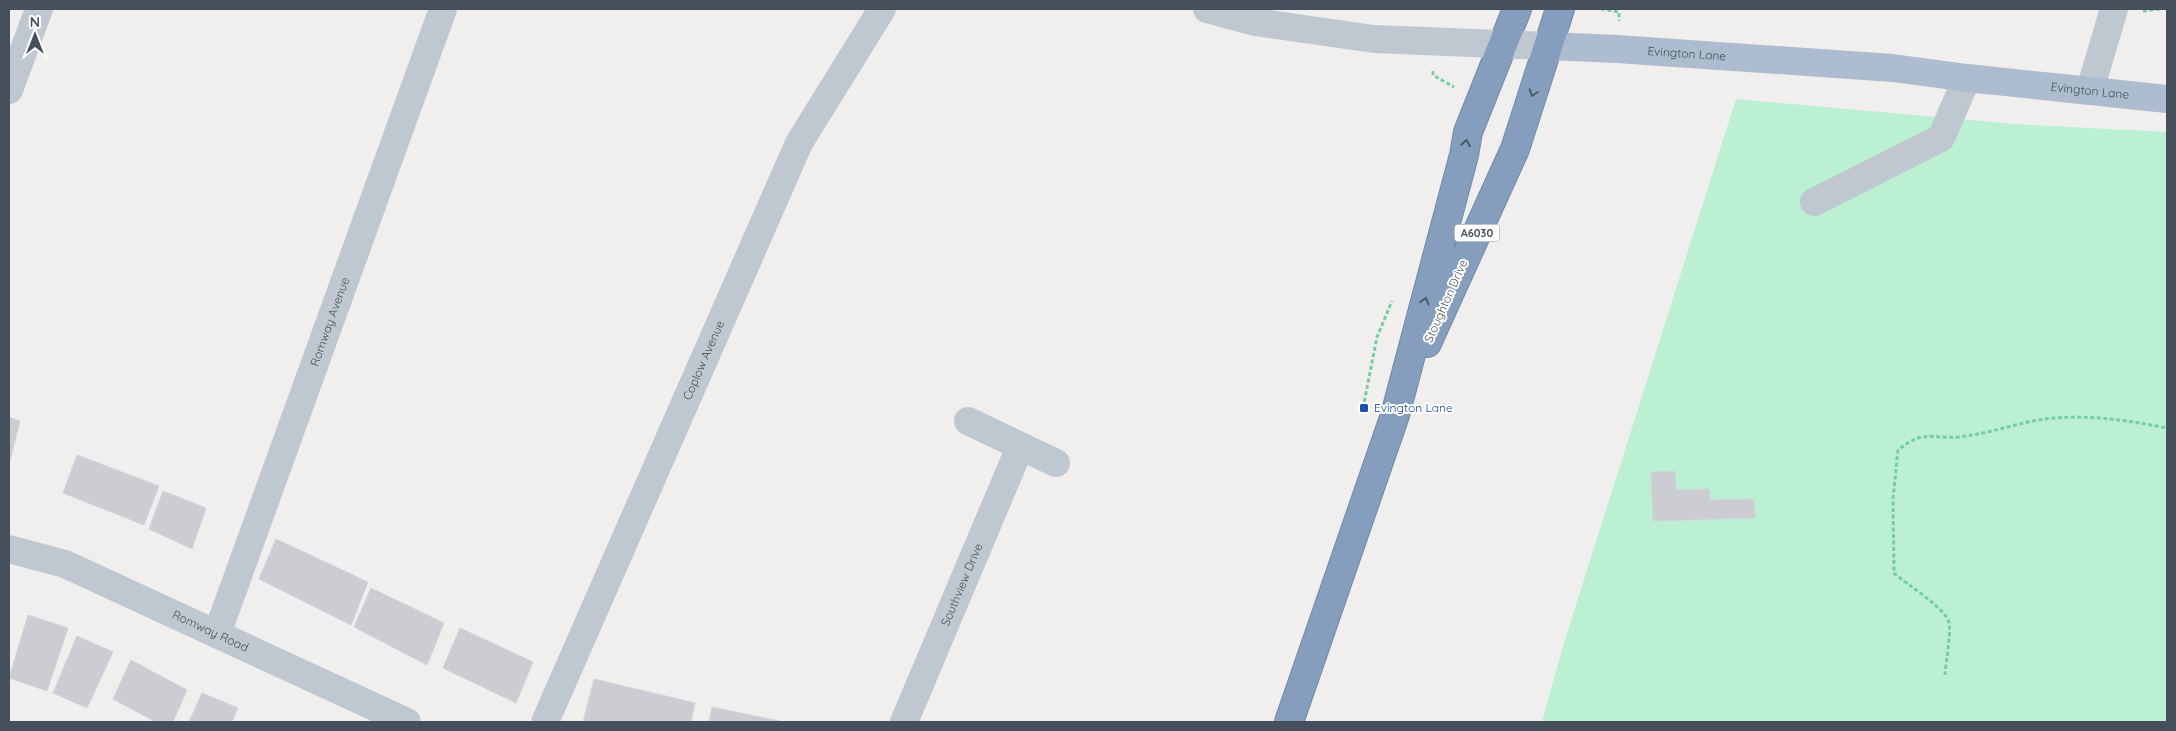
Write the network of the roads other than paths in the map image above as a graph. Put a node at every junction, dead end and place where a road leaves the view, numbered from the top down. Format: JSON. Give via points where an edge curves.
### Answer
{"nodes":[{"id":1,"x":39,"y":9,"type":"edge"},
{"id":2,"x":443,"y":9,"type":"edge"},
{"id":3,"x":882,"y":9,"type":"edge"},
{"id":4,"x":1207,"y":9,"type":"edge"},
{"id":5,"x":1517,"y":9,"type":"edge"},
{"id":6,"x":1560,"y":9,"type":"edge"},
{"id":7,"x":2114,"y":9,"type":"edge"},
{"id":8,"x":1504,"y":44,"type":"junction"},
{"id":9,"x":1548,"y":46,"type":"junction"},
{"id":10,"x":1967,"y":78,"type":"junction"},
{"id":11,"x":9,"y":90,"type":"edge"},
{"id":12,"x":2090,"y":90,"type":"junction"},
{"id":13,"x":2167,"y":99,"type":"edge"},
{"id":14,"x":1814,"y":202,"type":"dead end"},
{"id":15,"x":1395,"y":416,"type":"junction"},
{"id":16,"x":968,"y":421,"type":"dead end"},
{"id":17,"x":1020,"y":447,"type":"junction"},
{"id":18,"x":1056,"y":463,"type":"dead end"},
{"id":19,"x":9,"y":549,"type":"edge"},
{"id":20,"x":217,"y":634,"type":"junction"},
{"id":21,"x":407,"y":722,"type":"edge"},
{"id":22,"x":545,"y":722,"type":"edge"},
{"id":23,"x":904,"y":722,"type":"edge"},
{"id":24,"x":1289,"y":722,"type":"edge"}],
"edges":[{"from":1,"to":11,"type":"street"},
{"from":2,"to":20,"type":"street","name":"Romway Avenue"},
{"from":3,"to":22,"type":"street","name":"Coplow Avenue","via":[[799,143]]},
{"from":4,"to":8,"type":"street","name":"Evington Lane","via":[[1255,22],[1374,38]]},
{"from":5,"to":8,"type":"highway","number":"A6030"},
{"from":6,"to":9,"type":"highway","number":"A6030"},
{"from":7,"to":12,"type":"street"},
{"from":8,"to":9,"type":"street","name":"Evington Lane"},
{"from":15,"to":8,"type":"highway","name":"Stoughton Drive","number":"A6030","one_way":true,"via":[[1468,132]]},
{"from":9,"to":10,"type":"main road","name":"Evington Lane","via":[[1893,68]]},
{"from":9,"to":15,"type":"highway","name":"Stoughton Drive","number":"A6030","one_way":true,"via":[[1515,149]]},
{"from":10,"to":12,"type":"main road","name":"Evington Lane"},
{"from":10,"to":14,"type":"street","via":[[1941,138]]},
{"from":12,"to":13,"type":"main road","name":"Evington Lane"},
{"from":15,"to":24,"type":"highway","name":"Stoughton Drive","number":"A6030"},
{"from":16,"to":17,"type":"street"},
{"from":17,"to":18,"type":"street"},
{"from":17,"to":23,"type":"street","name":"Southview Drive"},
{"from":19,"to":20,"type":"street","name":"Romway Road","via":[[65,564]]},
{"from":20,"to":21,"type":"street","name":"Romway Road"}]}
